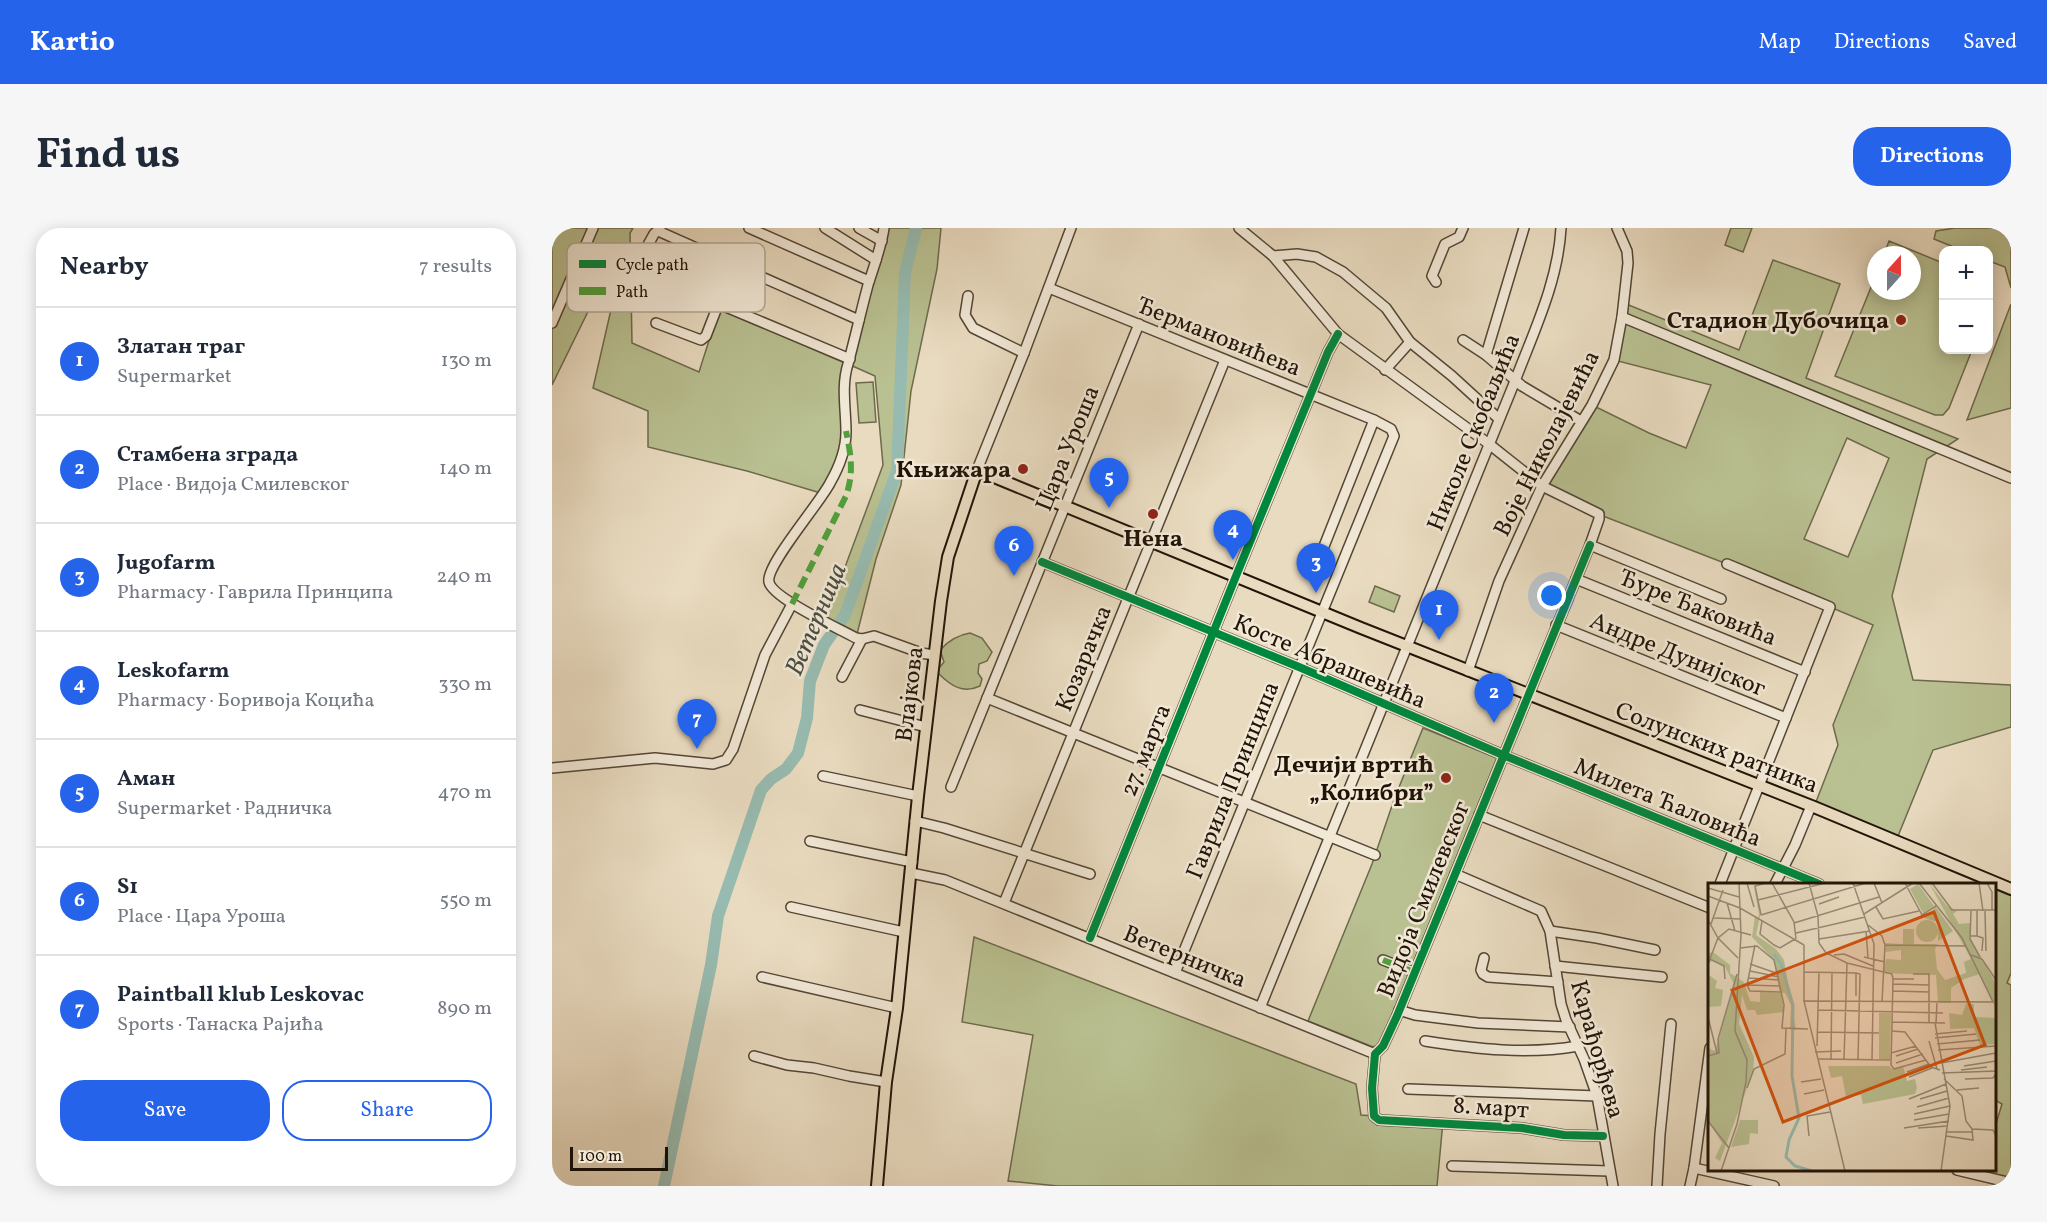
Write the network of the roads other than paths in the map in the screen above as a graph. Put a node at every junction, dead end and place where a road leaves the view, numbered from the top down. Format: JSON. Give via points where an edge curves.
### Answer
{"nodes":[{"id":1,"x":556,"y":228,"type":"edge"},
{"id":2,"x":593,"y":228,"type":"edge"},
{"id":3,"x":749,"y":228,"type":"edge"},
{"id":4,"x":825,"y":228,"type":"edge"},
{"id":5,"x":859,"y":228,"type":"edge"},
{"id":6,"x":884,"y":228,"type":"edge"},
{"id":7,"x":1071,"y":228,"type":"edge"},
{"id":8,"x":1239,"y":228,"type":"edge"},
{"id":9,"x":1463,"y":228,"type":"edge"},
{"id":10,"x":1524,"y":228,"type":"edge"},
{"id":11,"x":1560,"y":228,"type":"edge"},
{"id":12,"x":1617,"y":228,"type":"edge"},
{"id":13,"x":659,"y":230,"type":"edge"},
{"id":14,"x":552,"y":234,"type":"edge"},
{"id":15,"x":882,"y":241,"type":"junction"},
{"id":16,"x":587,"y":243,"type":"edge"},
{"id":17,"x":649,"y":243,"type":"edge"},
{"id":18,"x":688,"y":243,"type":"edge"},
{"id":19,"x":1273,"y":256,"type":"junction"},
{"id":20,"x":876,"y":260,"type":"junction"},
{"id":21,"x":765,"y":278,"type":"edge"},
{"id":22,"x":869,"y":281,"type":"junction"},
{"id":23,"x":1436,"y":282,"type":"dead end"},
{"id":24,"x":567,"y":288,"type":"edge"},
{"id":25,"x":1049,"y":288,"type":"junction"},
{"id":26,"x":968,"y":296,"type":"dead end"},
{"id":27,"x":715,"y":312,"type":"edge"},
{"id":28,"x":735,"y":312,"type":"edge"},
{"id":29,"x":1622,"y":317,"type":"junction"},
{"id":30,"x":859,"y":320,"type":"junction"},
{"id":31,"x":552,"y":323,"type":"edge"},
{"id":32,"x":656,"y":323,"type":"dead end"},
{"id":33,"x":1139,"y":324,"type":"junction"},
{"id":34,"x":1338,"y":334,"type":"junction"},
{"id":35,"x":1463,"y":340,"type":"dead end"},
{"id":36,"x":1410,"y":342,"type":"junction"},
{"id":37,"x":1024,"y":353,"type":"junction"},
{"id":38,"x":1486,"y":355,"type":"junction"},
{"id":39,"x":850,"y":359,"type":"junction"},
{"id":40,"x":1226,"y":360,"type":"junction"},
{"id":41,"x":1384,"y":370,"type":"junction"},
{"id":42,"x":1515,"y":381,"type":"junction"},
{"id":43,"x":1311,"y":394,"type":"junction"},
{"id":44,"x":1499,"y":419,"type":"junction"},
{"id":45,"x":1374,"y":420,"type":"junction"},
{"id":46,"x":1581,"y":421,"type":"junction"},
{"id":47,"x":1394,"y":436,"type":"joint"},
{"id":48,"x":1489,"y":444,"type":"junction"},
{"id":49,"x":977,"y":470,"type":"junction"},
{"id":50,"x":2011,"y":478,"type":"edge"},
{"id":51,"x":1542,"y":486,"type":"junction"},
{"id":52,"x":1065,"y":505,"type":"junction"},
{"id":53,"x":1151,"y":541,"type":"junction"},
{"id":54,"x":1590,"y":545,"type":"junction"},
{"id":55,"x":1042,"y":562,"type":"junction"},
{"id":56,"x":1317,"y":564,"type":"dead end"},
{"id":57,"x":1727,"y":564,"type":"dead end"},
{"id":58,"x":1236,"y":576,"type":"junction"},
{"id":59,"x":1576,"y":579,"type":"junction"},
{"id":60,"x":1128,"y":597,"type":"junction"},
{"id":61,"x":1721,"y":599,"type":"dead end"},
{"id":62,"x":792,"y":604,"type":"junction"},
{"id":63,"x":1322,"y":611,"type":"junction"},
{"id":64,"x":1556,"y":625,"type":"junction"},
{"id":65,"x":1214,"y":633,"type":"junction"},
{"id":66,"x":859,"y":638,"type":"junction"},
{"id":67,"x":1407,"y":646,"type":"junction"},
{"id":68,"x":934,"y":655,"type":"junction"},
{"id":69,"x":1299,"y":667,"type":"junction"},
{"id":70,"x":1468,"y":671,"type":"junction"},
{"id":71,"x":1805,"y":672,"type":"junction"},
{"id":72,"x":842,"y":677,"type":"dead end"},
{"id":73,"x":1528,"y":695,"type":"junction"},
{"id":74,"x":987,"y":698,"type":"junction"},
{"id":75,"x":1384,"y":704,"type":"junction"},
{"id":76,"x":860,"y":710,"type":"dead end"},
{"id":77,"x":1786,"y":718,"type":"junction"},
{"id":78,"x":926,"y":728,"type":"junction"},
{"id":79,"x":1073,"y":733,"type":"junction"},
{"id":80,"x":1503,"y":755,"type":"junction"},
{"id":81,"x":552,"y":768,"type":"edge"},
{"id":82,"x":1160,"y":768,"type":"junction"},
{"id":83,"x":823,"y":776,"type":"dead end"},
{"id":84,"x":951,"y":787,"type":"dead end"},
{"id":85,"x":1759,"y":787,"type":"junction"},
{"id":86,"x":918,"y":796,"type":"junction"},
{"id":87,"x":1244,"y":802,"type":"junction"},
{"id":88,"x":1811,"y":806,"type":"junction"},
{"id":89,"x":1479,"y":815,"type":"junction"},
{"id":90,"x":915,"y":821,"type":"junction"},
{"id":91,"x":1331,"y":837,"type":"junction"},
{"id":92,"x":810,"y":841,"type":"dead end"},
{"id":93,"x":1735,"y":850,"type":"junction"},
{"id":94,"x":1024,"y":854,"type":"junction"},
{"id":95,"x":1375,"y":855,"type":"dead end"},
{"id":96,"x":912,"y":867,"type":"junction"},
{"id":97,"x":1781,"y":870,"type":"junction"},
{"id":98,"x":1090,"y":874,"type":"dead end"},
{"id":99,"x":1455,"y":874,"type":"junction"},
{"id":100,"x":1721,"y":883,"type":"edge"},
{"id":101,"x":1776,"y":883,"type":"edge"},
{"id":102,"x":1814,"y":883,"type":"edge"},
{"id":103,"x":2011,"y":889,"type":"edge"},
{"id":104,"x":1004,"y":903,"type":"junction"},
{"id":105,"x":791,"y":907,"type":"dead end"},
{"id":106,"x":1708,"y":907,"type":"edge"},
{"id":107,"x":1550,"y":931,"type":"junction"},
{"id":108,"x":904,"y":932,"type":"junction"},
{"id":109,"x":1090,"y":938,"type":"junction"},
{"id":110,"x":1655,"y":950,"type":"dead end"},
{"id":111,"x":1484,"y":958,"type":"dead end"},
{"id":112,"x":1383,"y":960,"type":"dead end"},
{"id":113,"x":1555,"y":966,"type":"junction"},
{"id":114,"x":1414,"y":972,"type":"junction"},
{"id":115,"x":1175,"y":973,"type":"junction"},
{"id":116,"x":762,"y":977,"type":"dead end"},
{"id":117,"x":1662,"y":977,"type":"dead end"},
{"id":118,"x":1558,"y":982,"type":"junction"},
{"id":119,"x":897,"y":1008,"type":"junction"},
{"id":120,"x":1260,"y":1008,"type":"junction"},
{"id":121,"x":1399,"y":1010,"type":"junction"},
{"id":122,"x":1671,"y":1024,"type":"dead end"},
{"id":123,"x":1570,"y":1027,"type":"junction"},
{"id":124,"x":1425,"y":1041,"type":"dead end"},
{"id":125,"x":1578,"y":1047,"type":"junction"},
{"id":126,"x":1375,"y":1054,"type":"junction"},
{"id":127,"x":754,"y":1056,"type":"dead end"},
{"id":128,"x":1708,"y":1067,"type":"edge"},
{"id":129,"x":886,"y":1082,"type":"junction"},
{"id":130,"x":1408,"y":1089,"type":"dead end"},
{"id":131,"x":1597,"y":1096,"type":"junction"},
{"id":132,"x":1706,"y":1103,"type":"edge"},
{"id":133,"x":1376,"y":1119,"type":"joint"},
{"id":134,"x":1603,"y":1136,"type":"junction"},
{"id":135,"x":1452,"y":1166,"type":"dead end"},
{"id":136,"x":1694,"y":1168,"type":"junction"},
{"id":137,"x":1609,"y":1171,"type":"junction"},
{"id":138,"x":1961,"y":1171,"type":"edge"},
{"id":139,"x":2011,"y":1183,"type":"edge"},
{"id":140,"x":877,"y":1186,"type":"edge"},
{"id":141,"x":1613,"y":1186,"type":"edge"},
{"id":142,"x":1657,"y":1186,"type":"edge"},
{"id":143,"x":1690,"y":1186,"type":"edge"},
{"id":144,"x":1774,"y":1186,"type":"edge"}],
"edges":[{"from":1,"to":14,"type":"street"},
{"from":2,"to":16,"type":"street"},
{"from":3,"to":22,"type":"street"},
{"from":4,"to":20,"type":"street"},
{"from":5,"to":15,"type":"street"},
{"from":6,"to":15,"type":"street"},
{"from":7,"to":25,"type":"street","name":"Влајкова"},
{"from":8,"to":19,"type":"street"},
{"from":9,"to":23,"type":"street","via":[[1459,237],[1443,248],[1432,276]]},
{"from":10,"to":38,"type":"street"},
{"from":11,"to":42,"type":"street","name":"Николе Скобаљића","via":[[1551,285]]},
{"from":12,"to":29,"type":"street","name":"Воје Николајевића","via":[[1628,263]]},
{"from":13,"to":17,"type":"street"},
{"from":13,"to":18,"type":"street"},
{"from":15,"to":20,"type":"street"},
{"from":19,"to":34,"type":"street"},
{"from":19,"to":36,"type":"street","via":[[1297,254],[1324,260],[1383,305]]},
{"from":20,"to":22,"type":"street"},
{"from":21,"to":30,"type":"street"},
{"from":22,"to":30,"type":"street"},
{"from":24,"to":31,"type":"street"},
{"from":25,"to":33,"type":"street","name":"Ђермановићева"},
{"from":25,"to":37,"type":"street","name":"Влајкова"},
{"from":26,"to":37,"type":"street","via":[[965,315],[973,328]]},
{"from":27,"to":32,"type":"street","via":[[701,340]]},
{"from":28,"to":39,"type":"street"},
{"from":29,"to":46,"type":"street","name":"Воје Николајевића","via":[[1611,366]]},
{"from":29,"to":50,"type":"street"},
{"from":30,"to":39,"type":"street"},
{"from":33,"to":40,"type":"street","name":"Ђермановићева"},
{"from":33,"to":52,"type":"street","name":"Цара Уроша"},
{"from":34,"to":41,"type":"street"},
{"from":34,"to":43,"type":"street","name":"27. марта"},
{"from":35,"to":38,"type":"street"},
{"from":36,"to":41,"type":"street"},
{"from":36,"to":44,"type":"street"},
{"from":37,"to":49,"type":"street","name":"Влајкова"},
{"from":38,"to":42,"type":"street"},
{"from":39,"to":62,"type":"street","via":[[844,390],[846,440],[839,462],[824,494],[768,575],[770,586]]},
{"from":40,"to":43,"type":"street","name":"Ђермановићева"},
{"from":40,"to":53,"type":"street","name":"Козарачка"},
{"from":41,"to":48,"type":"street"},
{"from":42,"to":44,"type":"street","name":"Николе Скобаљића"},
{"from":42,"to":46,"type":"street"},
{"from":43,"to":45,"type":"street","name":"Ђермановићева"},
{"from":43,"to":58,"type":"street","name":"27. марта"},
{"from":44,"to":48,"type":"street","name":"Николе Скобаљића"},
{"from":45,"to":47,"type":"street","name":"Ђермановићева","via":[[1391,429]]},
{"from":45,"to":56,"type":"street"},
{"from":46,"to":51,"type":"street","name":"Воје Николајевића"},
{"from":47,"to":63,"type":"street","name":"Гаврила Принципа"},
{"from":48,"to":51,"type":"street"},
{"from":48,"to":67,"type":"street","name":"Николе Скобаљића"},
{"from":49,"to":52,"type":"main road","name":"Солунских ратника"},
{"from":49,"to":68,"type":"main road","name":"Влајкова","via":[[948,557]]},
{"from":51,"to":54,"type":"street","via":[[1599,514]]},
{"from":51,"to":70,"type":"street","name":"Воје Николајевића","via":[[1499,581]]},
{"from":52,"to":53,"type":"main road","name":"Солунских ратника"},
{"from":52,"to":55,"type":"street","name":"Цара Уроша"},
{"from":53,"to":58,"type":"main road","name":"Солунских ратника"},
{"from":53,"to":60,"type":"street","name":"Козарачка"},
{"from":54,"to":59,"type":"street"},
{"from":54,"to":61,"type":"street"},
{"from":55,"to":60,"type":"street","name":"Косте Абрашевића"},
{"from":55,"to":74,"type":"street","name":"Цара Уроша"},
{"from":57,"to":71,"type":"street","via":[[1830,607]]},
{"from":58,"to":63,"type":"main road","name":"Солунских ратника"},
{"from":58,"to":65,"type":"street","name":"27. марта"},
{"from":59,"to":64,"type":"street"},
{"from":59,"to":71,"type":"street","name":"Ђуре Ђаковића"},
{"from":60,"to":65,"type":"street","name":"Косте Абрашевића"},
{"from":60,"to":79,"type":"street","name":"Козарачка"},
{"from":62,"to":66,"type":"street"},
{"from":62,"to":81,"type":"street","via":[[765,655],[726,760],[713,764],[655,758]]},
{"from":63,"to":67,"type":"main road","name":"Солунских ратника"},
{"from":63,"to":69,"type":"street","name":"Гаврила Принципа"},
{"from":64,"to":73,"type":"street"},
{"from":64,"to":77,"type":"street","name":"Андре Дунијског"},
{"from":65,"to":69,"type":"street","name":"Косте Абрашевића"},
{"from":65,"to":82,"type":"street","name":"27. марта"},
{"from":66,"to":68,"type":"street","via":[[874,636]]},
{"from":66,"to":72,"type":"street"},
{"from":67,"to":70,"type":"main road","name":"Солунских ратника"},
{"from":67,"to":75,"type":"street","name":"Николе Скобаљића"},
{"from":68,"to":78,"type":"main road","name":"Влајкова"},
{"from":69,"to":75,"type":"street","name":"Косте Абрашевића"},
{"from":69,"to":87,"type":"street","name":"Гаврила Принципа"},
{"from":70,"to":73,"type":"main road","name":"Солунских ратника"},
{"from":71,"to":77,"type":"street"},
{"from":73,"to":80,"type":"street","name":"Видоја Смилевског"},
{"from":73,"to":85,"type":"main road","name":"Солунских ратника"},
{"from":74,"to":79,"type":"street"},
{"from":74,"to":84,"type":"street","name":"Цара Уроша"},
{"from":75,"to":80,"type":"street","name":"Косте Абрашевића"},
{"from":75,"to":91,"type":"street","name":"Николе Скобаљића"},
{"from":76,"to":78,"type":"street"},
{"from":77,"to":85,"type":"street"},
{"from":78,"to":86,"type":"main road","name":"Влајкова"},
{"from":79,"to":82,"type":"street"},
{"from":79,"to":94,"type":"street","name":"Козарачка"},
{"from":80,"to":89,"type":"street","name":"Видоја Смилевског"},
{"from":80,"to":93,"type":"street","name":"Милета Ћаловића"},
{"from":82,"to":87,"type":"street"},
{"from":82,"to":109,"type":"street","name":"27. марта"},
{"from":83,"to":86,"type":"street"},
{"from":85,"to":88,"type":"main road","name":"Солунских ратника"},
{"from":85,"to":93,"type":"street"},
{"from":86,"to":90,"type":"main road","name":"Влајкова"},
{"from":87,"to":91,"type":"street"},
{"from":87,"to":115,"type":"street","name":"Гаврила Принципа"},
{"from":88,"to":97,"type":"street"},
{"from":88,"to":103,"type":"main road","name":"Солунских ратника"},
{"from":89,"to":99,"type":"street","name":"Видоја Смилевског"},
{"from":89,"to":106,"type":"street"},
{"from":90,"to":94,"type":"street"},
{"from":90,"to":96,"type":"main road","name":"Влајкова"},
{"from":91,"to":95,"type":"street"},
{"from":91,"to":120,"type":"street","name":"Николе Скобаљића"},
{"from":92,"to":96,"type":"street","name":"Ветерничка"},
{"from":93,"to":97,"type":"street","name":"Милета Ћаловића"},
{"from":93,"to":100,"type":"street"},
{"from":94,"to":98,"type":"street"},
{"from":94,"to":104,"type":"street","name":"Козарачка"},
{"from":96,"to":104,"type":"street","name":"Ветерничка"},
{"from":96,"to":108,"type":"main road","name":"Влајкова"},
{"from":97,"to":101,"type":"street"},
{"from":97,"to":102,"type":"street","name":"Милета Ћаловића"},
{"from":99,"to":107,"type":"street","name":"Карађорђева","via":[[1541,911]]},
{"from":99,"to":114,"type":"street","name":"Видоја Смилевског"},
{"from":104,"to":109,"type":"street","name":"Ветерничка"},
{"from":105,"to":108,"type":"street"},
{"from":107,"to":110,"type":"street"},
{"from":107,"to":113,"type":"street","name":"Карађорђева"},
{"from":108,"to":119,"type":"main road","name":"Влајкова"},
{"from":109,"to":115,"type":"street","name":"Ветерничка"},
{"from":111,"to":118,"type":"street","via":[[1481,970],[1488,976]]},
{"from":112,"to":114,"type":"street"},
{"from":113,"to":117,"type":"street"},
{"from":113,"to":118,"type":"street","name":"Карађорђева"},
{"from":114,"to":121,"type":"street","name":"Видоја Смилевског"},
{"from":115,"to":120,"type":"street","name":"Ветерничка"},
{"from":116,"to":119,"type":"street"},
{"from":118,"to":123,"type":"street","name":"Карађорђева"},
{"from":119,"to":129,"type":"main road","name":"Влајкова"},
{"from":120,"to":126,"type":"street","name":"Ветерничка"},
{"from":121,"to":123,"type":"street","via":[[1478,1023]]},
{"from":121,"to":126,"type":"street","name":"Видоја Смилевског","via":[[1383,1046]]},
{"from":122,"to":142,"type":"street"},
{"from":123,"to":125,"type":"street","name":"Карађорђева"},
{"from":124,"to":125,"type":"street","via":[[1521,1051]]},
{"from":125,"to":131,"type":"street","name":"Карађорђева"},
{"from":126,"to":133,"type":"street","name":"Видоја Смилевског","via":[[1372,1088]]},
{"from":127,"to":129,"type":"street"},
{"from":128,"to":132,"type":"street"},
{"from":129,"to":140,"type":"main road","name":"Влајкова"},
{"from":130,"to":131,"type":"street"},
{"from":131,"to":134,"type":"street","name":"Карађорђева"},
{"from":132,"to":136,"type":"street"},
{"from":133,"to":134,"type":"street","name":"8. март"},
{"from":134,"to":137,"type":"street","name":"Карађорђева"},
{"from":135,"to":137,"type":"street"},
{"from":136,"to":143,"type":"street"},
{"from":136,"to":144,"type":"street"},
{"from":137,"to":141,"type":"street","name":"Карађорђева"},
{"from":138,"to":139,"type":"street"}]}
